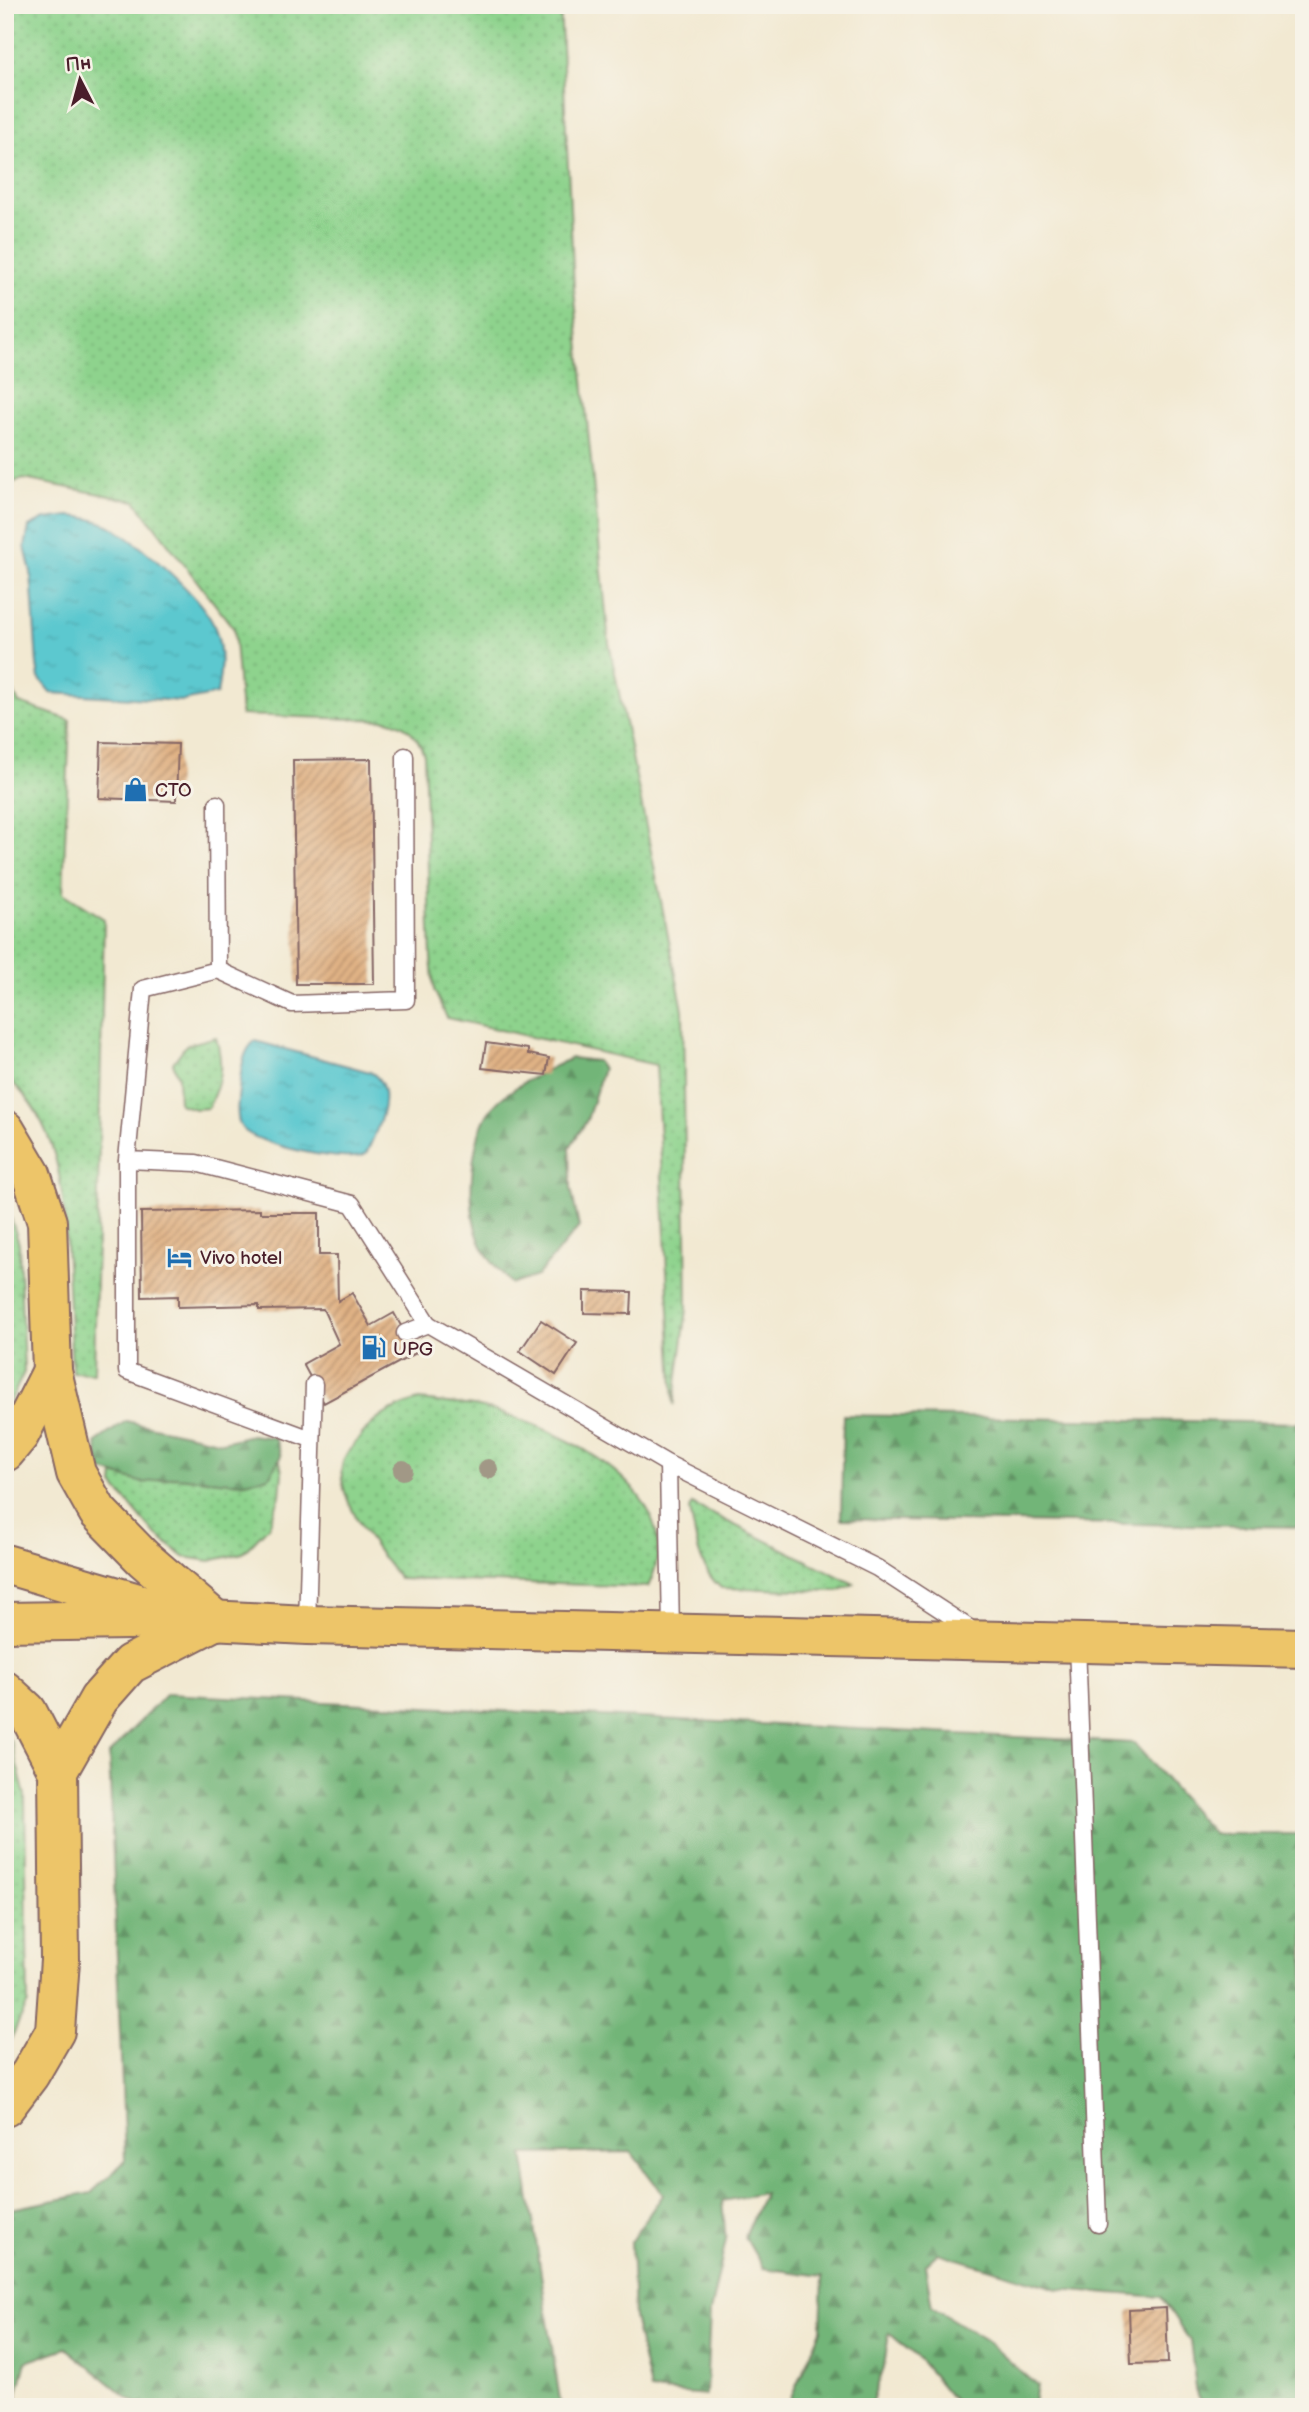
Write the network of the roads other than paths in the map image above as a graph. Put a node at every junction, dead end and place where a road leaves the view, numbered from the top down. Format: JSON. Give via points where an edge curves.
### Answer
{"nodes":[{"id":1,"x":405,"y":756,"type":"dead end"},
{"id":2,"x":217,"y":804,"type":"dead end"},
{"id":3,"x":218,"y":970,"type":"junction"},
{"id":4,"x":5,"y":1130,"type":"edge"},
{"id":5,"x":127,"y":1160,"type":"junction"},
{"id":6,"x":428,"y":1324,"type":"junction"},
{"id":7,"x":405,"y":1333,"type":"dead end"},
{"id":8,"x":52,"y":1371,"type":"junction"},
{"id":9,"x":314,"y":1384,"type":"dead end"},
{"id":10,"x":311,"y":1439,"type":"junction"},
{"id":11,"x":5,"y":1452,"type":"edge"},
{"id":12,"x":668,"y":1464,"type":"junction"},
{"id":13,"x":5,"y":1564,"type":"edge"},
{"id":14,"x":203,"y":1620,"type":"junction"},
{"id":15,"x":5,"y":1622,"type":"edge"},
{"id":16,"x":307,"y":1625,"type":"junction"},
{"id":17,"x":671,"y":1634,"type":"junction"},
{"id":18,"x":991,"y":1642,"type":"junction"},
{"id":19,"x":1077,"y":1643,"type":"junction"},
{"id":20,"x":1304,"y":1648,"type":"edge"},
{"id":21,"x":5,"y":1691,"type":"edge"},
{"id":22,"x":58,"y":1772,"type":"junction"},
{"id":23,"x":5,"y":2108,"type":"edge"},
{"id":24,"x":1098,"y":2224,"type":"dead end"}],
"edges":[{"from":1,"to":3,"type":"lane","via":[[406,1000],[292,1004]]},
{"from":2,"to":3,"type":"lane"},
{"from":3,"to":5,"type":"lane","via":[[143,989]]},
{"from":4,"to":8,"type":"highway","via":[[31,1174],[47,1222]]},
{"from":5,"to":6,"type":"lane","via":[[196,1163],[352,1204]]},
{"from":5,"to":10,"type":"lane","via":[[127,1371]]},
{"from":6,"to":7,"type":"lane"},
{"from":6,"to":12,"type":"lane"},
{"from":8,"to":11,"type":"highway","via":[[20,1434]]},
{"from":8,"to":14,"type":"highway","via":[[76,1472],[97,1512]]},
{"from":9,"to":10,"type":"lane"},
{"from":10,"to":16,"type":"lane"},
{"from":12,"to":17,"type":"lane"},
{"from":12,"to":18,"type":"lane","via":[[877,1568]]},
{"from":13,"to":14,"type":"highway"},
{"from":14,"to":15,"type":"highway"},
{"from":14,"to":16,"type":"highway"},
{"from":14,"to":22,"type":"highway","via":[[130,1664],[99,1699]]},
{"from":16,"to":17,"type":"highway"},
{"from":17,"to":18,"type":"highway"},
{"from":18,"to":19,"type":"highway"},
{"from":19,"to":20,"type":"highway"},
{"from":19,"to":24,"type":"lane"},
{"from":21,"to":22,"type":"highway","via":[[27,1712]]},
{"from":22,"to":23,"type":"highway","via":[[60,1960],[55,2031]]}]}
